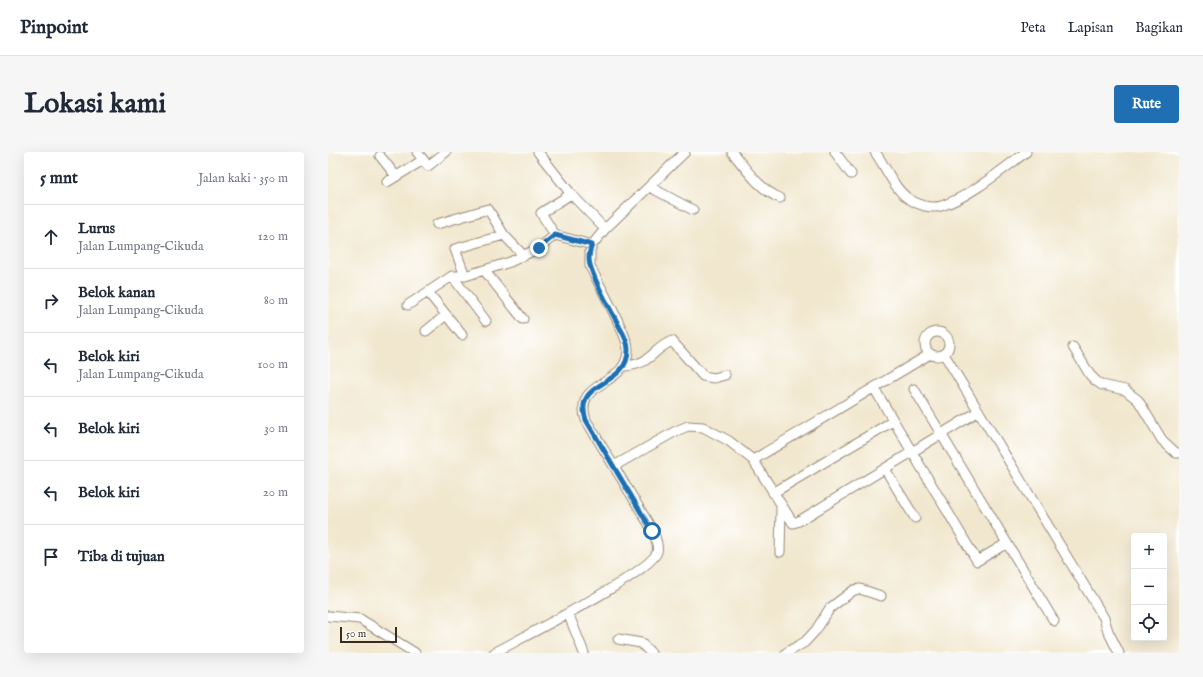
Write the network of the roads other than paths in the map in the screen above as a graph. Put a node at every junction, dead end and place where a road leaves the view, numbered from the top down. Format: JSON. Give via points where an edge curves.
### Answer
{"nodes":[{"id":1,"x":417,"y":152,"type":"edge"},
{"id":2,"x":446,"y":152,"type":"edge"},
{"id":3,"x":538,"y":152,"type":"edge"},
{"id":4,"x":685,"y":152,"type":"edge"},
{"id":5,"x":732,"y":152,"type":"edge"},
{"id":6,"x":835,"y":152,"type":"edge"},
{"id":7,"x":876,"y":152,"type":"edge"},
{"id":8,"x":1026,"y":152,"type":"edge"},
{"id":9,"x":380,"y":156,"type":"dead end"},
{"id":10,"x":423,"y":160,"type":"junction"},
{"id":11,"x":851,"y":174,"type":"dead end"},
{"id":12,"x":396,"y":176,"type":"junction"},
{"id":13,"x":387,"y":182,"type":"dead end"},
{"id":14,"x":650,"y":187,"type":"junction"},
{"id":15,"x":571,"y":194,"type":"junction"},
{"id":16,"x":780,"y":198,"type":"dead end"},
{"id":17,"x":693,"y":210,"type":"dead end"},
{"id":18,"x":437,"y":224,"type":"dead end"},
{"id":19,"x":605,"y":229,"type":"junction"},
{"id":20,"x":504,"y":235,"type":"junction"},
{"id":21,"x":555,"y":235,"type":"junction"},
{"id":22,"x":592,"y":245,"type":"junction"},
{"id":23,"x":524,"y":256,"type":"junction"},
{"id":24,"x":484,"y":270,"type":"junction"},
{"id":25,"x":452,"y":276,"type":"junction"},
{"id":26,"x":465,"y":276,"type":"junction"},
{"id":27,"x":428,"y":292,"type":"junction"},
{"id":28,"x":408,"y":305,"type":"dead end"},
{"id":29,"x":446,"y":315,"type":"junction"},
{"id":30,"x":523,"y":319,"type":"dead end"},
{"id":31,"x":486,"y":321,"type":"dead end"},
{"id":32,"x":426,"y":331,"type":"dead end"},
{"id":33,"x":462,"y":335,"type":"dead end"},
{"id":34,"x":1073,"y":347,"type":"dead end"},
{"id":35,"x":930,"y":354,"type":"junction"},
{"id":36,"x":944,"y":354,"type":"junction"},
{"id":37,"x":625,"y":366,"type":"junction"},
{"id":38,"x":725,"y":375,"type":"dead end"},
{"id":39,"x":874,"y":388,"type":"junction"},
{"id":40,"x":914,"y":389,"type":"dead end"},
{"id":41,"x":980,"y":411,"type":"junction"},
{"id":42,"x":893,"y":421,"type":"junction"},
{"id":43,"x":942,"y":434,"type":"junction"},
{"id":44,"x":912,"y":452,"type":"junction"},
{"id":45,"x":1179,"y":453,"type":"edge"},
{"id":46,"x":753,"y":460,"type":"junction"},
{"id":47,"x":614,"y":466,"type":"junction"},
{"id":48,"x":885,"y":469,"type":"junction"},
{"id":49,"x":773,"y":494,"type":"junction"},
{"id":50,"x":781,"y":507,"type":"junction"},
{"id":51,"x":915,"y":518,"type":"dead end"},
{"id":52,"x":1007,"y":543,"type":"junction"},
{"id":53,"x":780,"y":552,"type":"dead end"},
{"id":54,"x":881,"y":596,"type":"dead end"},
{"id":55,"x":568,"y":613,"type":"junction"},
{"id":56,"x":328,"y":616,"type":"edge"},
{"id":57,"x":1054,"y":621,"type":"dead end"},
{"id":58,"x":618,"y":639,"type":"dead end"},
{"id":59,"x":512,"y":649,"type":"edge"},
{"id":60,"x":415,"y":653,"type":"edge"},
{"id":61,"x":494,"y":653,"type":"edge"},
{"id":62,"x":584,"y":653,"type":"edge"},
{"id":63,"x":651,"y":653,"type":"edge"},
{"id":64,"x":786,"y":653,"type":"edge"},
{"id":65,"x":1119,"y":653,"type":"edge"}],
"edges":[{"from":1,"to":10,"type":"street"},
{"from":2,"to":10,"type":"street","via":[[428,166]]},
{"from":3,"to":15,"type":"street"},
{"from":4,"to":14,"type":"street"},
{"from":5,"to":16,"type":"street","via":[[762,187]]},
{"from":6,"to":11,"type":"street"},
{"from":7,"to":8,"type":"street","via":[[899,190],[908,199],[930,207],[952,201]]},
{"from":9,"to":12,"type":"street"},
{"from":10,"to":12,"type":"street"},
{"from":12,"to":13,"type":"street"},
{"from":14,"to":17,"type":"street"},
{"from":14,"to":19,"type":"street"},
{"from":15,"to":19,"type":"street"},
{"from":15,"to":21,"type":"street","via":[[541,212]]},
{"from":18,"to":20,"type":"street","via":[[488,209]]},
{"from":19,"to":22,"type":"street"},
{"from":20,"to":23,"type":"street"},
{"from":20,"to":26,"type":"street","via":[[455,249]]},
{"from":21,"to":22,"type":"street"},
{"from":21,"to":23,"type":"street"},
{"from":22,"to":37,"type":"street","via":[[590,266],[628,347]]},
{"from":23,"to":24,"type":"street"},
{"from":24,"to":26,"type":"street"},
{"from":24,"to":30,"type":"street"},
{"from":25,"to":26,"type":"street"},
{"from":25,"to":27,"type":"street"},
{"from":25,"to":31,"type":"street"},
{"from":27,"to":28,"type":"street"},
{"from":27,"to":29,"type":"street"},
{"from":29,"to":32,"type":"street"},
{"from":29,"to":33,"type":"street"},
{"from":34,"to":45,"type":"street","via":[[1096,381],[1102,385],[1126,390],[1138,400],[1162,440]]},
{"from":35,"to":36,"type":"street"},
{"from":35,"to":36,"type":"street","via":[[926,343],[929,336],[937,332],[944,334],[949,340],[949,348]]},
{"from":35,"to":39,"type":"street"},
{"from":36,"to":41,"type":"street"},
{"from":37,"to":38,"type":"street","via":[[642,363],[672,341],[703,376],[714,378]]},
{"from":37,"to":47,"type":"street","via":[[619,373],[597,386],[584,402],[586,420]]},
{"from":39,"to":42,"type":"street"},
{"from":39,"to":46,"type":"street"},
{"from":40,"to":43,"type":"street"},
{"from":41,"to":43,"type":"street"},
{"from":41,"to":65,"type":"street","via":[[1104,618]]},
{"from":42,"to":44,"type":"street"},
{"from":42,"to":49,"type":"street"},
{"from":43,"to":44,"type":"street"},
{"from":43,"to":52,"type":"street"},
{"from":44,"to":48,"type":"street"},
{"from":44,"to":52,"type":"street","via":[[977,561]]},
{"from":46,"to":47,"type":"street","via":[[729,441],[703,427],[688,426]]},
{"from":46,"to":49,"type":"street"},
{"from":47,"to":55,"type":"street","via":[[652,531],[658,551],[650,561],[612,588]]},
{"from":48,"to":50,"type":"street","via":[[799,521],[793,523]]},
{"from":48,"to":51,"type":"street"},
{"from":49,"to":50,"type":"street"},
{"from":50,"to":53,"type":"street"},
{"from":52,"to":57,"type":"street"},
{"from":54,"to":64,"type":"street","via":[[860,589],[854,590],[830,608],[805,642]]},
{"from":55,"to":59,"type":"street"},
{"from":55,"to":62,"type":"street"},
{"from":56,"to":60,"type":"street","via":[[360,619]]},
{"from":58,"to":63,"type":"street","via":[[641,643]]},
{"from":59,"to":61,"type":"street"}]}
